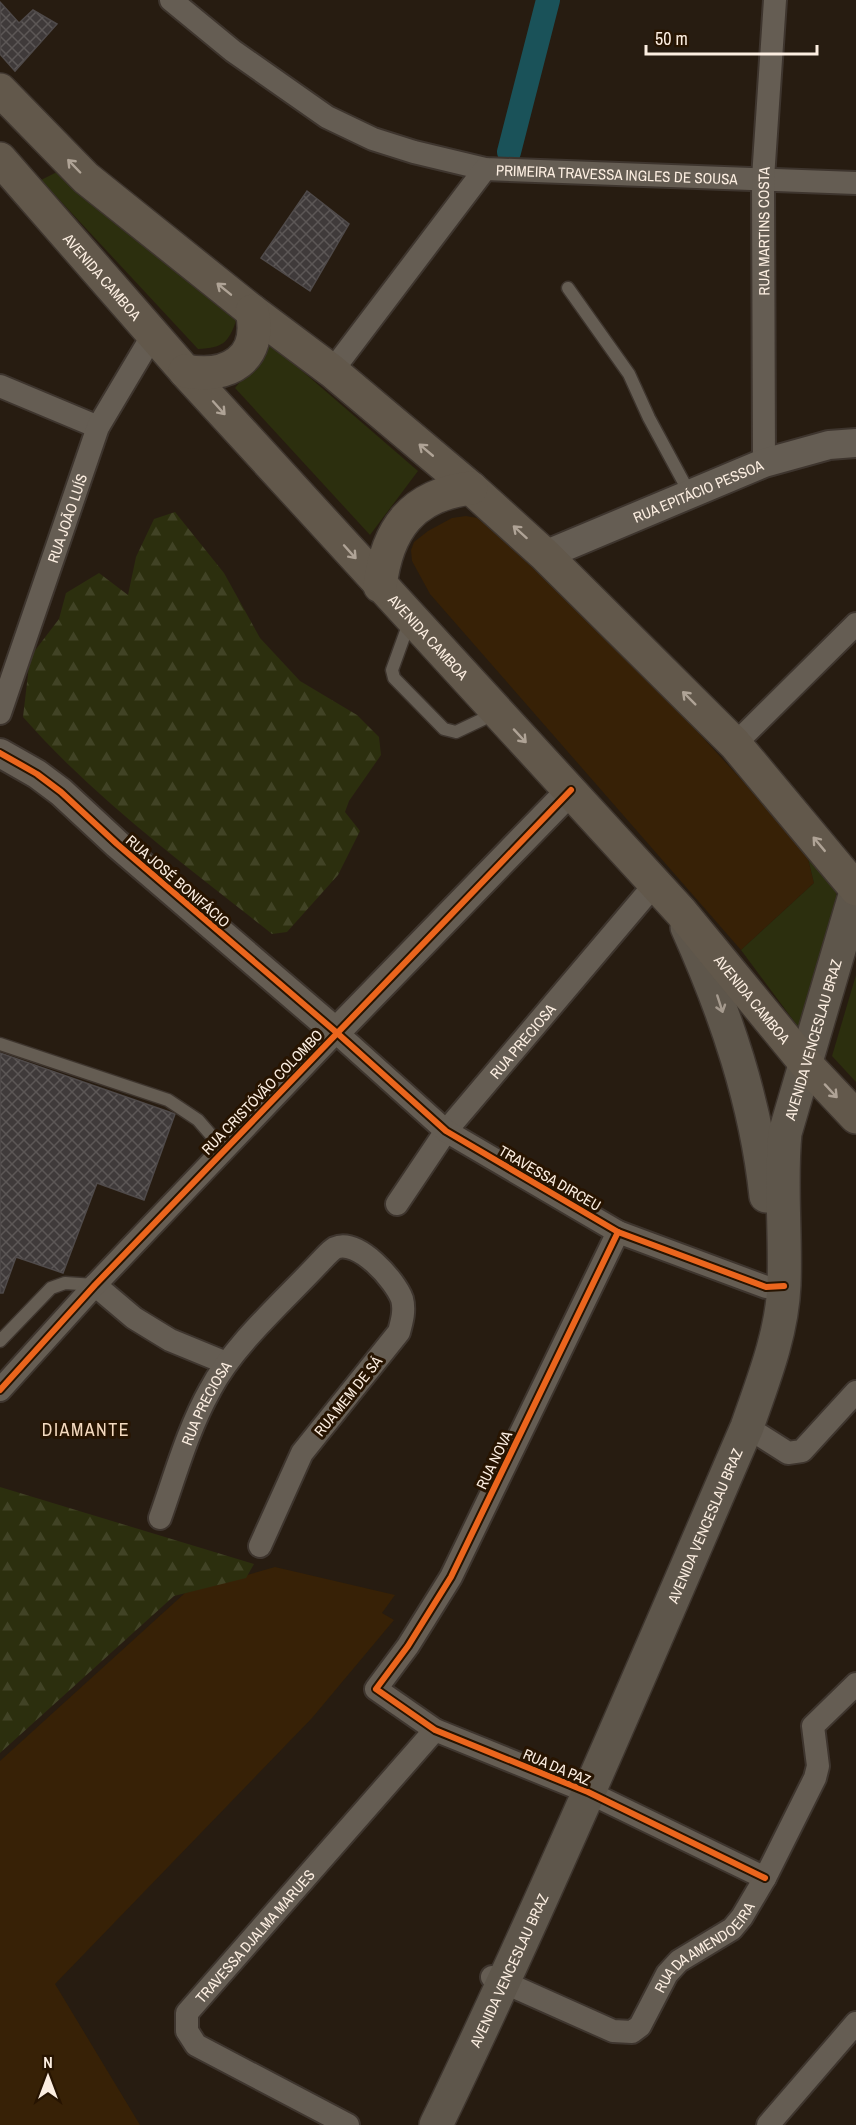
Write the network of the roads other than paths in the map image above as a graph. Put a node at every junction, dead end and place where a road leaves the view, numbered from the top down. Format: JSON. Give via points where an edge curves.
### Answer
{"nodes":[{"id":1,"x":171,"y":0,"type":"edge"},
{"id":2,"x":775,"y":0,"type":"edge"},
{"id":3,"x":0,"y":90,"type":"edge"},
{"id":4,"x":0,"y":159,"type":"edge"},
{"id":5,"x":485,"y":169,"type":"junction"},
{"id":6,"x":763,"y":178,"type":"junction"},
{"id":7,"x":856,"y":183,"type":"edge"},
{"id":8,"x":568,"y":288,"type":"dead end"},
{"id":9,"x":252,"y":311,"type":"junction"},
{"id":10,"x":154,"y":333,"type":"junction"},
{"id":11,"x":185,"y":371,"type":"junction"},
{"id":12,"x":332,"y":371,"type":"junction"},
{"id":13,"x":0,"y":386,"type":"edge"},
{"id":14,"x":99,"y":427,"type":"junction"},
{"id":15,"x":856,"y":443,"type":"edge"},
{"id":16,"x":764,"y":463,"type":"junction"},
{"id":17,"x":471,"y":488,"type":"junction"},
{"id":18,"x":690,"y":494,"type":"junction"},
{"id":19,"x":545,"y":555,"type":"junction"},
{"id":20,"x":380,"y":586,"type":"junction"},
{"id":21,"x":411,"y":619,"type":"junction"},
{"id":22,"x":856,"y":624,"type":"edge"},
{"id":23,"x":498,"y":712,"type":"junction"},
{"id":24,"x":0,"y":713,"type":"edge"},
{"id":25,"x":735,"y":744,"type":"junction"},
{"id":26,"x":0,"y":753,"type":"edge"},
{"id":27,"x":571,"y":790,"type":"junction"},
{"id":28,"x":655,"y":884,"type":"junction"},
{"id":29,"x":856,"y":891,"type":"edge"},
{"id":30,"x":681,"y":912,"type":"junction"},
{"id":31,"x":336,"y":1032,"type":"junction"},
{"id":32,"x":0,"y":1044,"type":"edge"},
{"id":33,"x":806,"y":1064,"type":"junction"},
{"id":34,"x":856,"y":1117,"type":"edge"},
{"id":35,"x":446,"y":1131,"type":"junction"},
{"id":36,"x":224,"y":1150,"type":"junction"},
{"id":37,"x":397,"y":1204,"type":"dead end"},
{"id":38,"x":618,"y":1232,"type":"junction"},
{"id":39,"x":364,"y":1253,"type":"joint"},
{"id":40,"x":95,"y":1285,"type":"junction"},
{"id":41,"x":775,"y":1286,"type":"junction"},
{"id":42,"x":0,"y":1341,"type":"edge"},
{"id":43,"x":226,"y":1363,"type":"junction"},
{"id":44,"x":0,"y":1390,"type":"edge"},
{"id":45,"x":856,"y":1392,"type":"edge"},
{"id":46,"x":747,"y":1427,"type":"junction"},
{"id":47,"x":160,"y":1518,"type":"dead end"},
{"id":48,"x":260,"y":1546,"type":"dead end"},
{"id":49,"x":856,"y":1684,"type":"edge"},
{"id":50,"x":376,"y":1689,"type":"joint"},
{"id":51,"x":435,"y":1730,"type":"junction"},
{"id":52,"x":580,"y":1789,"type":"junction"},
{"id":53,"x":765,"y":1878,"type":"junction"},
{"id":54,"x":496,"y":1979,"type":"junction"},
{"id":55,"x":856,"y":2023,"type":"edge"},
{"id":56,"x":348,"y":2125,"type":"edge"},
{"id":57,"x":417,"y":2125,"type":"edge"},
{"id":58,"x":436,"y":2125,"type":"edge"},
{"id":59,"x":768,"y":2125,"type":"edge"}],
"edges":[{"from":1,"to":5,"type":"street","name":"PRIMEIRA TRAVESSA INGLES DE SOUSA","via":[[233,51],[327,117],[393,145]]},
{"from":2,"to":6,"type":"street","name":"RUA MARTINS COSTA"},
{"from":9,"to":3,"type":"main road","one_way":true,"via":[[86,178]]},
{"from":4,"to":10,"type":"main road","name":"AVENIDA CAMBOA"},
{"from":5,"to":6,"type":"street","name":"PRIMEIRA TRAVESSA INGLES DE SOUSA"},
{"from":5,"to":12,"type":"street","name":"PRIMEIRA TRAVESSA INGLES DE SOUSA"},
{"from":6,"to":7,"type":"street","name":"PRIMEIRA TRAVESSA INGLES DE SOUSA"},
{"from":6,"to":16,"type":"street","name":"RUA MARTINS COSTA"},
{"from":8,"to":18,"type":"lane","via":[[629,374]]},
{"from":9,"to":11,"type":"main road","via":[[252,340],[237,364],[222,373]]},
{"from":9,"to":12,"type":"main road"},
{"from":10,"to":11,"type":"main road","name":"AVENIDA CAMBOA"},
{"from":10,"to":14,"type":"street","name":"RUA JOÃO LUÍS"},
{"from":11,"to":20,"type":"main road","name":"AVENIDA CAMBOA","one_way":true},
{"from":17,"to":12,"type":"main road","one_way":true},
{"from":13,"to":14,"type":"street"},
{"from":14,"to":24,"type":"street","name":"RUA JOÃO LUÍS"},
{"from":15,"to":16,"type":"street","name":"RUA EPITÁCIO PESSOA"},
{"from":16,"to":18,"type":"street","name":"RUA EPITÁCIO PESSOA"},
{"from":19,"to":17,"type":"main road","one_way":true},
{"from":17,"to":20,"type":"main road","via":[[437,495],[404,519],[386,553]]},
{"from":18,"to":19,"type":"street","name":"RUA EPITÁCIO PESSOA"},
{"from":25,"to":19,"type":"main road","one_way":true},
{"from":20,"to":21,"type":"main road","name":"AVENIDA CAMBOA"},
{"from":21,"to":23,"type":"main road","name":"AVENIDA CAMBOA"},
{"from":21,"to":23,"type":"lane","via":[[392,670],[393,678],[444,729],[456,732]]},
{"from":22,"to":25,"type":"street"},
{"from":23,"to":27,"type":"main road","name":"AVENIDA CAMBOA","one_way":true},
{"from":29,"to":25,"type":"main road","one_way":true},
{"from":26,"to":31,"type":"street","name":"RUA JOSÉ BONIFÁCIO","via":[[61,792]]},
{"from":27,"to":28,"type":"main road","name":"AVENIDA CAMBOA"},
{"from":27,"to":31,"type":"street","name":"RUA CRISTÓVÃO COLOMBO"},
{"from":28,"to":30,"type":"main road","name":"AVENIDA CAMBOA"},
{"from":28,"to":35,"type":"street","name":"RUA PRECIOSA"},
{"from":29,"to":33,"type":"main road","name":"AVENIDA VENCESLAU BRAZ"},
{"from":30,"to":33,"type":"main road","name":"AVENIDA CAMBOA"},
{"from":30,"to":41,"type":"main road","name":"AVENIDA VENCESLAU BRAZ","one_way":true,"via":[[715,989],[745,1081],[761,1157]]},
{"from":31,"to":35,"type":"street","name":"TRAVESSA DIRCEU"},
{"from":31,"to":36,"type":"street","name":"RUA CRISTÓVÃO COLOMBO"},
{"from":32,"to":36,"type":"lane","via":[[168,1100],[198,1120]]},
{"from":33,"to":34,"type":"main road","name":"AVENIDA CAMBOA","one_way":true},
{"from":33,"to":41,"type":"main road","name":"AVENIDA VENCESLAU BRAZ","via":[[785,1132]]},
{"from":35,"to":37,"type":"street","name":"RUA PRECIOSA"},
{"from":35,"to":38,"type":"street","name":"TRAVESSA DIRCEU"},
{"from":36,"to":40,"type":"street","name":"RUA CRISTÓVÃO COLOMBO"},
{"from":38,"to":41,"type":"street","name":"TRAVESSA DIRCEU"},
{"from":38,"to":50,"type":"street","name":"RUA NOVA","via":[[451,1576]]},
{"from":39,"to":43,"type":"street","name":"RUA PRECIOSA","via":[[349,1246],[335,1248]]},
{"from":39,"to":48,"type":"street","name":"RUA MEM DE SÁ","via":[[395,1285],[402,1300],[404,1316],[399,1332],[302,1453]]},
{"from":40,"to":42,"type":"lane","via":[[76,1282],[51,1288]]},
{"from":40,"to":43,"type":"street","via":[[134,1318],[170,1340]]},
{"from":40,"to":44,"type":"street","name":"RUA CRISTÓVÃO COLOMBO"},
{"from":41,"to":46,"type":"main road","name":"AVENIDA VENCESLAU BRAZ","via":[[779,1326]]},
{"from":41,"to":52,"type":"main road","name":"AVENIDA VENCESLAU BRAZ","via":[[730,1424]]},
{"from":43,"to":47,"type":"street","name":"RUA PRECIOSA","via":[[201,1410]]},
{"from":45,"to":46,"type":"street","via":[[802,1451],[788,1453]]},
{"from":46,"to":52,"type":"main road","name":"AVENIDA VENCESLAU BRAZ"},
{"from":49,"to":53,"type":"street","name":"RUA DA AMENDOEIRA","via":[[819,1718],[812,1732],[818,1766],[815,1778]]},
{"from":50,"to":51,"type":"street","name":"RUA DA PAZ"},
{"from":51,"to":52,"type":"street","name":"RUA DA PAZ"},
{"from":51,"to":56,"type":"street","name":"TRAVESSA DJALMA MARUES","via":[[187,2013],[187,2031],[196,2045]]},
{"from":52,"to":53,"type":"street","name":"RUA DA PAZ"},
{"from":52,"to":54,"type":"main road","name":"AVENIDA VENCESLAU BRAZ"},
{"from":53,"to":54,"type":"street","name":"RUA DA AMENDOEIRA","via":[[732,1929],[679,1961],[667,1974],[640,2026],[632,2032],[613,2031]]},
{"from":54,"to":57,"type":"main road","name":"AVENIDA VENCESLAU BRAZ"},
{"from":54,"to":58,"type":"main road","name":"AVENIDA VENCESLAU BRAZ"},
{"from":55,"to":59,"type":"street"}]}
